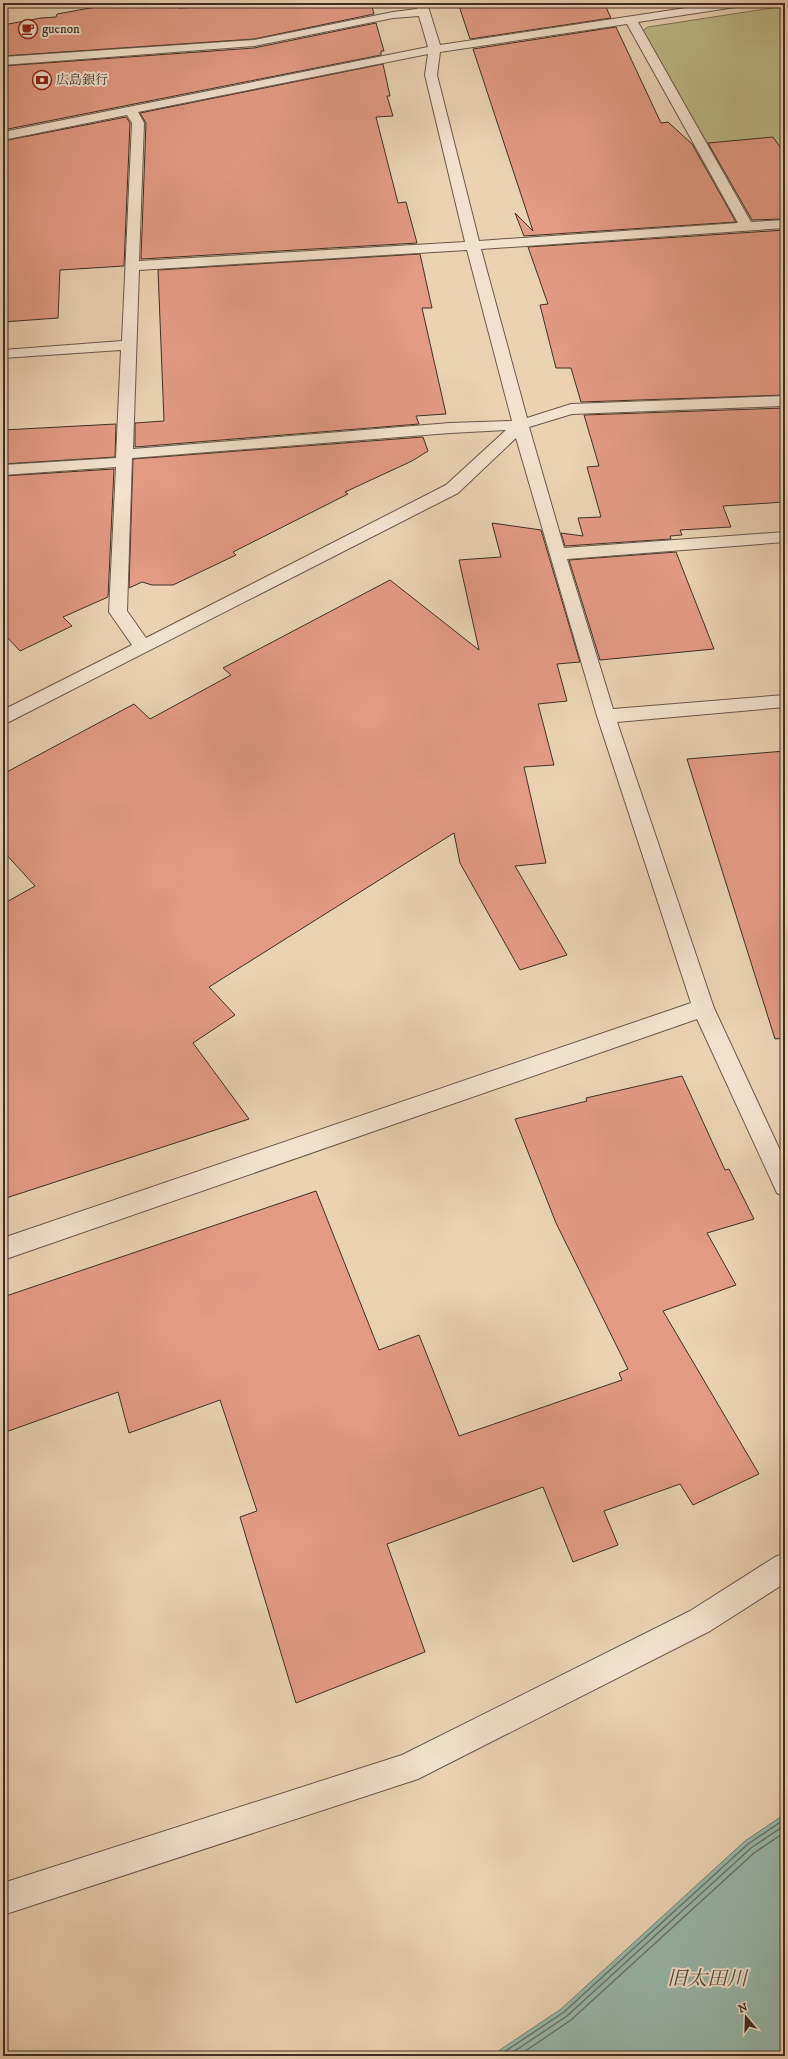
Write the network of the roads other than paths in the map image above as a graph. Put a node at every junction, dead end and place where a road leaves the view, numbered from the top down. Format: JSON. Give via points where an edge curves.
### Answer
{"nodes":[{"id":1,"x":742,"y":3,"type":"edge"},
{"id":2,"x":422,"y":8,"type":"edge"},
{"id":3,"x":631,"y":20,"type":"junction"},
{"id":4,"x":435,"y":49,"type":"junction"},
{"id":5,"x":3,"y":61,"type":"edge"},
{"id":6,"x":130,"y":110,"type":"junction"},
{"id":7,"x":3,"y":136,"type":"edge"},
{"id":8,"x":785,"y":224,"type":"edge"},
{"id":9,"x":747,"y":227,"type":"junction"},
{"id":10,"x":473,"y":245,"type":"junction"},
{"id":11,"x":132,"y":266,"type":"junction"},
{"id":12,"x":128,"y":345,"type":"junction"},
{"id":13,"x":3,"y":354,"type":"edge"},
{"id":14,"x":785,"y":401,"type":"edge"},
{"id":15,"x":521,"y":425,"type":"junction"},
{"id":16,"x":124,"y":458,"type":"junction"},
{"id":17,"x":3,"y":470,"type":"edge"},
{"id":18,"x":785,"y":537,"type":"edge"},
{"id":19,"x":557,"y":554,"type":"junction"},
{"id":20,"x":143,"y":647,"type":"junction"},
{"id":21,"x":785,"y":701,"type":"edge"},
{"id":22,"x":606,"y":716,"type":"junction"},
{"id":23,"x":3,"y":718,"type":"edge"},
{"id":24,"x":703,"y":1008,"type":"junction"},
{"id":25,"x":785,"y":1186,"type":"edge"},
{"id":26,"x":3,"y":1249,"type":"edge"},
{"id":27,"x":785,"y":1567,"type":"edge"},
{"id":28,"x":3,"y":1900,"type":"edge"}],
"edges":[{"from":1,"to":3,"type":"street"},
{"from":2,"to":4,"type":"street"},
{"from":2,"to":5,"type":"street","via":[[254,43]]},
{"from":3,"to":4,"type":"street"},
{"from":3,"to":9,"type":"street"},
{"from":4,"to":6,"type":"street"},
{"from":4,"to":10,"type":"street","via":[[431,75]]},
{"from":6,"to":7,"type":"street"},
{"from":6,"to":11,"type":"street","via":[[138,123]]},
{"from":8,"to":9,"type":"street"},
{"from":9,"to":10,"type":"street"},
{"from":10,"to":11,"type":"street"},
{"from":10,"to":15,"type":"street"},
{"from":11,"to":12,"type":"street"},
{"from":12,"to":13,"type":"street"},
{"from":12,"to":16,"type":"street"},
{"from":14,"to":15,"type":"street","via":[[571,409]]},
{"from":15,"to":16,"type":"street","via":[[450,428]]},
{"from":15,"to":19,"type":"street"},
{"from":15,"to":20,"type":"street","via":[[452,489]]},
{"from":16,"to":17,"type":"street"},
{"from":16,"to":20,"type":"street","via":[[118,612]]},
{"from":18,"to":19,"type":"street"},
{"from":19,"to":22,"type":"street"},
{"from":20,"to":23,"type":"street"},
{"from":21,"to":22,"type":"street"},
{"from":22,"to":24,"type":"street"},
{"from":24,"to":25,"type":"street"},
{"from":24,"to":26,"type":"street"},
{"from":27,"to":28,"type":"street","via":[[700,1621],[407,1768]]}]}
